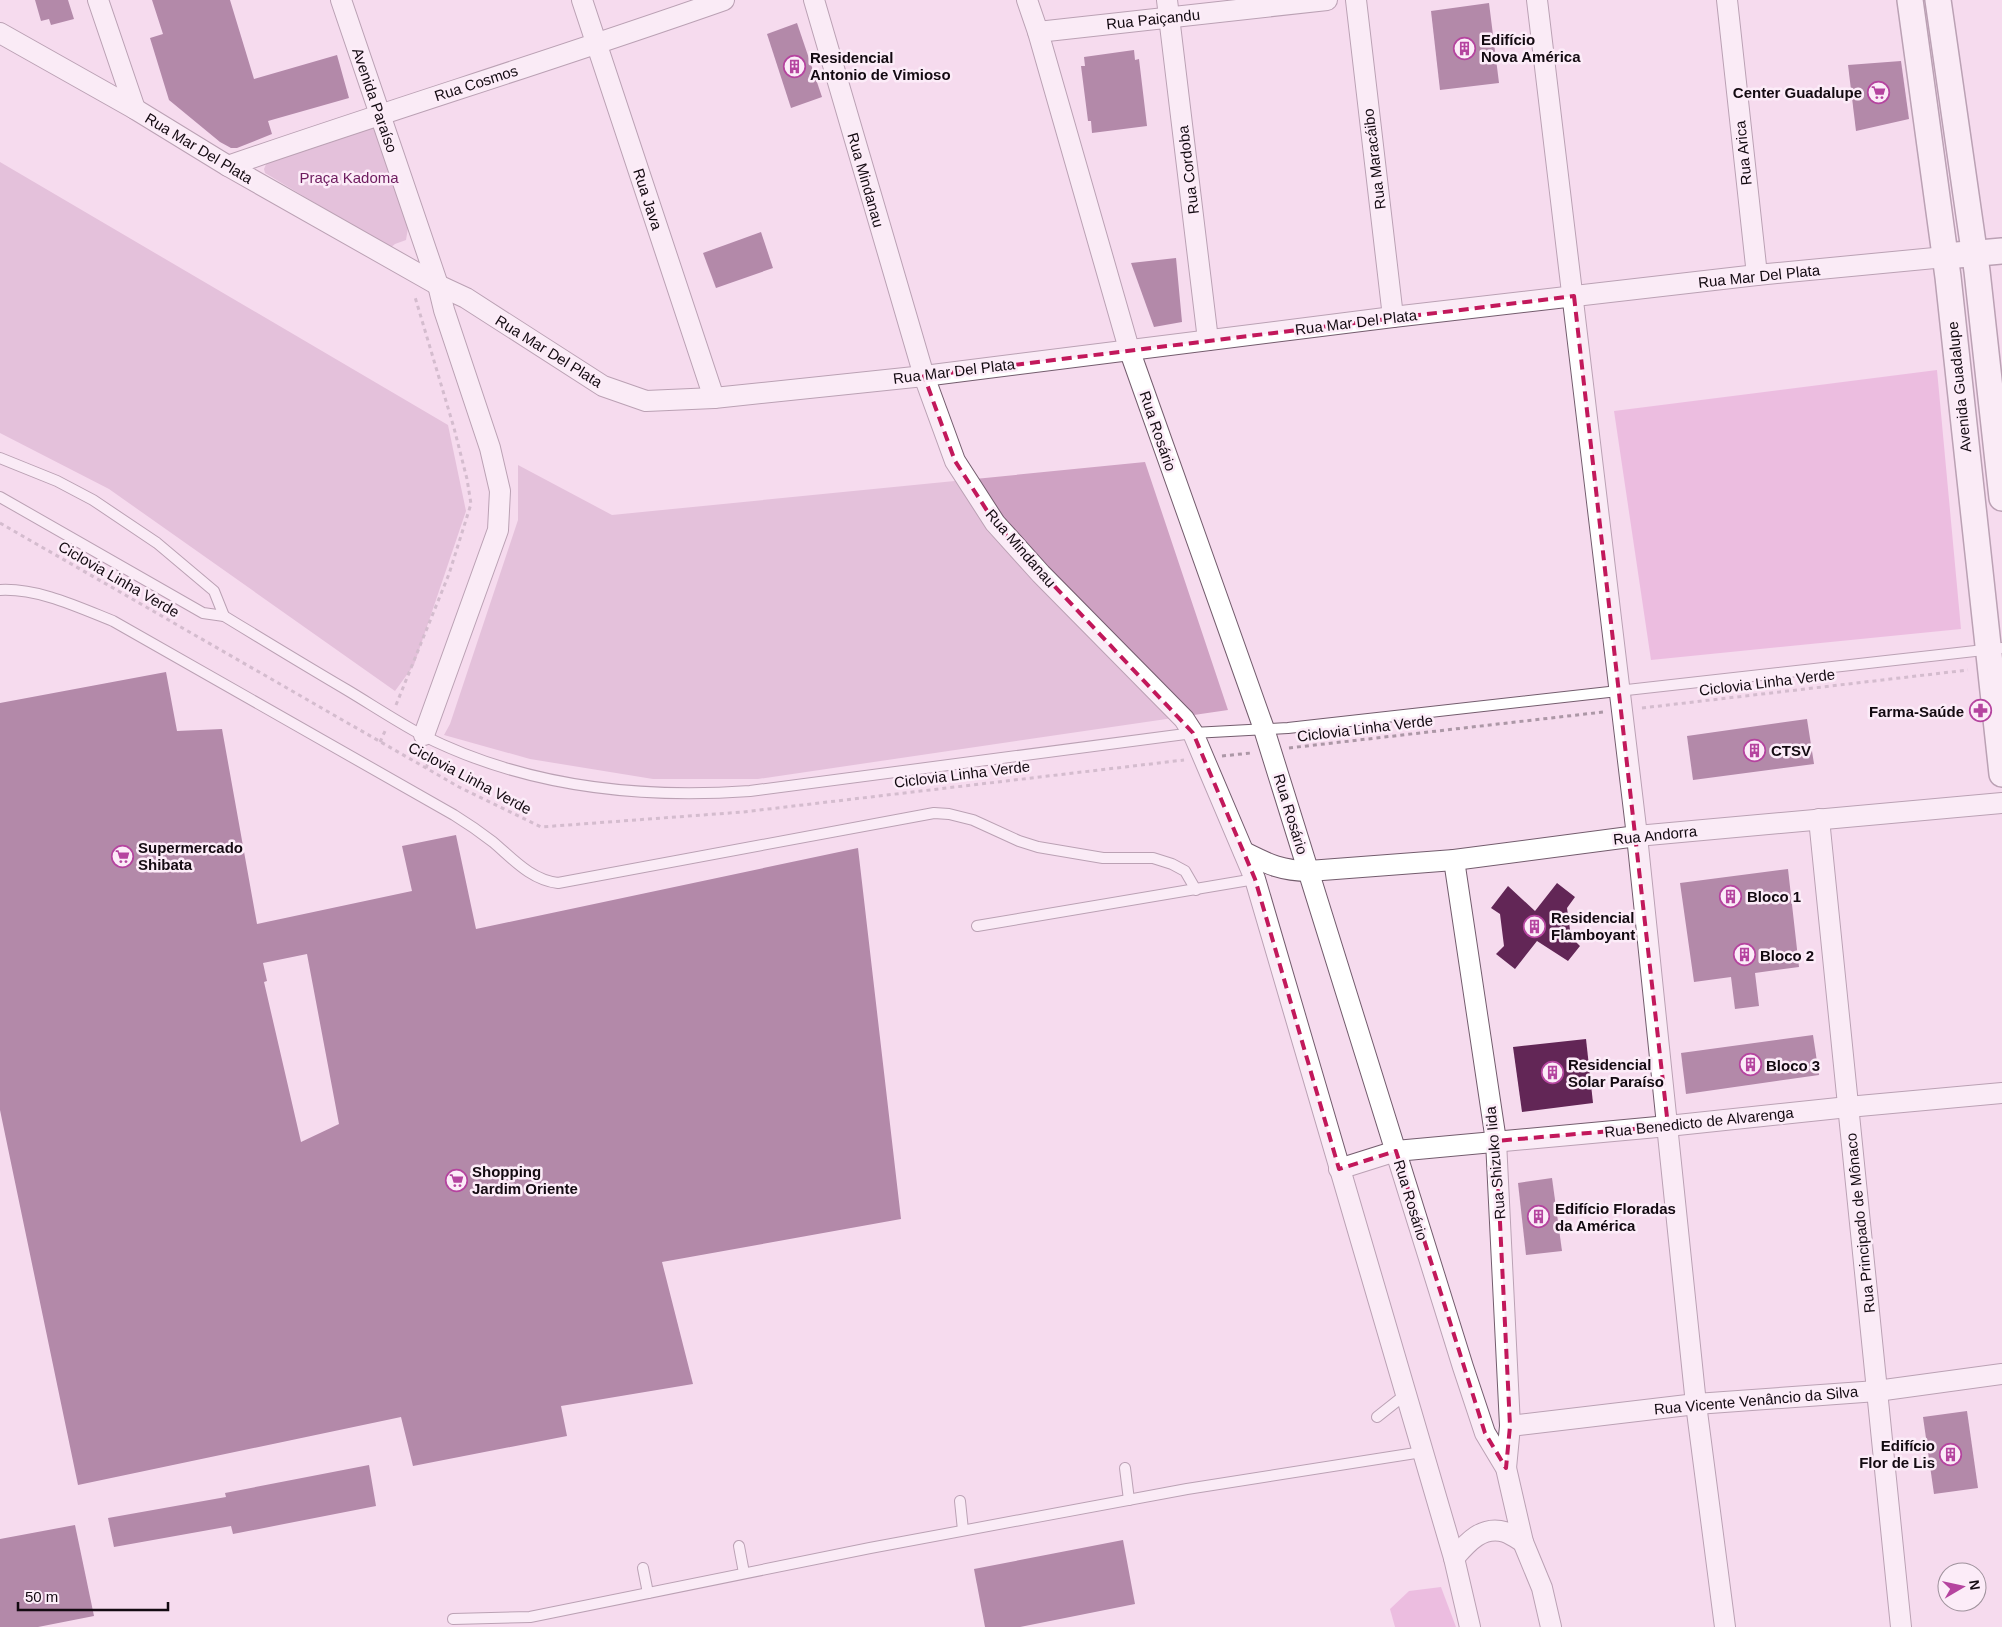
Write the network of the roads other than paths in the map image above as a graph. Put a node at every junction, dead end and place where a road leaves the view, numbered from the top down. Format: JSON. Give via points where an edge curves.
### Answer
{"nodes":[{"id":1,"x":98,"y":0,"type":"edge"},
{"id":2,"x":341,"y":0,"type":"edge"},
{"id":3,"x":582,"y":0,"type":"edge"},
{"id":4,"x":724,"y":0,"type":"edge"},
{"id":5,"x":814,"y":0,"type":"edge"},
{"id":6,"x":1027,"y":0,"type":"edge"},
{"id":7,"x":1328,"y":0,"type":"edge"},
{"id":8,"x":1356,"y":0,"type":"edge"},
{"id":9,"x":1537,"y":0,"type":"edge"},
{"id":10,"x":1727,"y":0,"type":"edge"},
{"id":11,"x":1910,"y":0,"type":"edge"},
{"id":12,"x":1938,"y":0,"type":"edge"},
{"id":13,"x":1168,"y":9,"type":"edge"},
{"id":14,"x":1038,"y":32,"type":"junction"},
{"id":15,"x":0,"y":33,"type":"edge"},
{"id":16,"x":597,"y":45,"type":"junction"},
{"id":17,"x":135,"y":109,"type":"junction"},
{"id":18,"x":380,"y":114,"type":"junction"},
{"id":19,"x":228,"y":166,"type":"junction"},
{"id":20,"x":2002,"y":251,"type":"edge"},
{"id":21,"x":1973,"y":252,"type":"junction"},
{"id":22,"x":1945,"y":257,"type":"junction"},
{"id":23,"x":1756,"y":275,"type":"junction"},
{"id":24,"x":438,"y":285,"type":"junction"},
{"id":25,"x":1574,"y":296,"type":"junction"},
{"id":26,"x":1393,"y":317,"type":"junction"},
{"id":27,"x":1208,"y":340,"type":"junction"},
{"id":28,"x":1130,"y":349,"type":"junction"},
{"id":29,"x":924,"y":376,"type":"junction"},
{"id":30,"x":714,"y":398,"type":"junction"},
{"id":31,"x":0,"y":458,"type":"edge"},
{"id":32,"x":0,"y":497,"type":"edge"},
{"id":33,"x":2002,"y":498,"type":"edge"},
{"id":34,"x":0,"y":590,"type":"edge"},
{"id":35,"x":224,"y":616,"type":"junction"},
{"id":36,"x":1994,"y":655,"type":"edge"},
{"id":37,"x":1621,"y":701,"type":"junction"},
{"id":38,"x":1264,"y":729,"type":"junction"},
{"id":39,"x":1193,"y":733,"type":"junction"},
{"id":40,"x":424,"y":736,"type":"junction"},
{"id":41,"x":2002,"y":774,"type":"edge"},
{"id":42,"x":2002,"y":803,"type":"edge"},
{"id":43,"x":1819,"y":819,"type":"junction"},
{"id":44,"x":1637,"y":836,"type":"junction"},
{"id":45,"x":1244,"y":852,"type":"junction"},
{"id":46,"x":1454,"y":860,"type":"junction"},
{"id":47,"x":1309,"y":871,"type":"junction"},
{"id":48,"x":1255,"y":880,"type":"junction"},
{"id":49,"x":1196,"y":890,"type":"junction"},
{"id":50,"x":977,"y":926,"type":"dead end"},
{"id":51,"x":2002,"y":1093,"type":"edge"},
{"id":52,"x":1848,"y":1107,"type":"junction"},
{"id":53,"x":1668,"y":1126,"type":"junction"},
{"id":54,"x":1496,"y":1141,"type":"junction"},
{"id":55,"x":1396,"y":1151,"type":"junction"},
{"id":56,"x":1339,"y":1169,"type":"junction"},
{"id":57,"x":2002,"y":1374,"type":"edge"},
{"id":58,"x":1876,"y":1391,"type":"junction"},
{"id":59,"x":1406,"y":1394,"type":"junction"},
{"id":60,"x":1696,"y":1404,"type":"junction"},
{"id":61,"x":1377,"y":1417,"type":"dead end"},
{"id":62,"x":1510,"y":1426,"type":"junction"},
{"id":63,"x":1422,"y":1452,"type":"junction"},
{"id":64,"x":1124,"y":1468,"type":"dead end"},
{"id":65,"x":1506,"y":1468,"type":"junction"},
{"id":66,"x":1128,"y":1500,"type":"junction"},
{"id":67,"x":960,"y":1501,"type":"dead end"},
{"id":68,"x":963,"y":1530,"type":"junction"},
{"id":69,"x":1523,"y":1542,"type":"junction"},
{"id":70,"x":739,"y":1546,"type":"dead end"},
{"id":71,"x":1454,"y":1558,"type":"junction"},
{"id":72,"x":643,"y":1568,"type":"dead end"},
{"id":73,"x":744,"y":1573,"type":"junction"},
{"id":74,"x":648,"y":1593,"type":"junction"},
{"id":75,"x":453,"y":1618,"type":"dead end"},
{"id":76,"x":1470,"y":1627,"type":"edge"},
{"id":77,"x":1551,"y":1627,"type":"edge"},
{"id":78,"x":1725,"y":1627,"type":"edge"},
{"id":79,"x":1901,"y":1627,"type":"edge"}],
"edges":[{"from":1,"to":17,"type":"street"},
{"from":2,"to":18,"type":"street","name":"Avenida Paraíso"},
{"from":3,"to":16,"type":"street","name":"Rua Java"},
{"from":4,"to":16,"type":"street","name":"Rua Cosmos"},
{"from":5,"to":29,"type":"street","name":"Rua Mindanau"},
{"from":6,"to":14,"type":"street","name":"Rua Rosário"},
{"from":7,"to":13,"type":"street","name":"Rua Paiçandu"},
{"from":8,"to":26,"type":"street","name":"Rua Maracáibo"},
{"from":9,"to":25,"type":"street"},
{"from":10,"to":23,"type":"street","name":"Rua Arica"},
{"from":11,"to":22,"type":"street","name":"Avenida Guadalupe"},
{"from":12,"to":21,"type":"street","name":"Avenida Guadalupe"},
{"from":13,"to":14,"type":"street","name":"Rua Paiçandu"},
{"from":13,"to":27,"type":"street","name":"Rua Cordoba"},
{"from":14,"to":28,"type":"street","name":"Rua Rosário"},
{"from":15,"to":17,"type":"street","name":"Rua Mar Del Plata"},
{"from":16,"to":18,"type":"street","name":"Rua Cosmos"},
{"from":16,"to":30,"type":"street","name":"Rua Java"},
{"from":17,"to":19,"type":"street","name":"Rua Mar Del Plata"},
{"from":18,"to":19,"type":"street","name":"Rua Cosmos"},
{"from":18,"to":24,"type":"street","name":"Avenida Paraíso"},
{"from":19,"to":24,"type":"street","name":"Rua Mar Del Plata"},
{"from":20,"to":21,"type":"street","name":"Rua Mar Del Plata"},
{"from":21,"to":22,"type":"street","name":"Rua Mar Del Plata"},
{"from":21,"to":33,"type":"street","name":"Avenida Guadalupe"},
{"from":22,"to":23,"type":"street","name":"Rua Mar Del Plata"},
{"from":22,"to":36,"type":"street","name":"Avenida Guadalupe"},
{"from":23,"to":25,"type":"street","name":"Rua Mar Del Plata"},
{"from":24,"to":30,"type":"street","name":"Rua Mar Del Plata","via":[[466,298],[603,386],[646,401]]},
{"from":24,"to":40,"type":"street","name":"Avenida Paraíso","via":[[490,448],[500,491],[498,530]]},
{"from":25,"to":26,"type":"street","name":"Rua Mar Del Plata"},
{"from":25,"to":37,"type":"street"},
{"from":26,"to":27,"type":"street","name":"Rua Mar Del Plata"},
{"from":27,"to":28,"type":"street","name":"Rua Mar Del Plata"},
{"from":28,"to":29,"type":"street","name":"Rua Mar Del Plata"},
{"from":28,"to":38,"type":"street","name":"Rua Rosário"},
{"from":29,"to":30,"type":"street","name":"Rua Mar Del Plata"},
{"from":29,"to":39,"type":"street","name":"Rua Mindanau","via":[[955,461],[995,523],[1184,719]]},
{"from":31,"to":35,"type":"lane","via":[[93,500],[157,543],[214,591]]},
{"from":32,"to":35,"type":"lane","via":[[203,613]]},
{"from":34,"to":49,"type":"lane","via":[[24,591],[113,621],[454,815],[545,882],[558,884],[934,813],[973,820],[1038,847],[1103,858],[1153,858],[1184,871]]},
{"from":35,"to":40,"type":"lane"},
{"from":36,"to":37,"type":"lane"},
{"from":36,"to":41,"type":"street","name":"Avenida Guadalupe"},
{"from":37,"to":38,"type":"lane"},
{"from":37,"to":44,"type":"street"},
{"from":38,"to":39,"type":"lane"},
{"from":38,"to":47,"type":"street","name":"Rua Rosário"},
{"from":39,"to":40,"type":"lane","via":[[750,791],[675,794],[561,781],[485,760]]},
{"from":39,"to":45,"type":"street","name":"Rua Mindanau"},
{"from":42,"to":43,"type":"street","name":"Rua Andorra"},
{"from":43,"to":44,"type":"street","name":"Rua Andorra"},
{"from":43,"to":52,"type":"street","name":"Rua Principado de Mônaco"},
{"from":44,"to":46,"type":"street","name":"Rua Andorra"},
{"from":44,"to":53,"type":"street"},
{"from":45,"to":47,"type":"street","name":"Rua Andorra","via":[[1272,866],[1290,871]]},
{"from":45,"to":48,"type":"street","name":"Rua Mindanau"},
{"from":46,"to":47,"type":"street","name":"Rua Andorra"},
{"from":46,"to":54,"type":"street","name":"Rua Shizuko Iida"},
{"from":47,"to":55,"type":"street","name":"Rua Rosário"},
{"from":48,"to":49,"type":"lane"},
{"from":48,"to":56,"type":"street","name":"Rua Mindanau"},
{"from":49,"to":50,"type":"lane"},
{"from":51,"to":52,"type":"street","name":"Rua Benedicto de Alvarenga"},
{"from":52,"to":53,"type":"street","name":"Rua Benedicto de Alvarenga"},
{"from":52,"to":58,"type":"street","name":"Rua Principado de Mônaco"},
{"from":53,"to":54,"type":"street","name":"Rua Benedicto de Alvarenga"},
{"from":53,"to":60,"type":"street"},
{"from":54,"to":55,"type":"street","name":"Rua Benedicto de Alvarenga"},
{"from":54,"to":62,"type":"street","name":"Rua Shizuko Iida"},
{"from":55,"to":56,"type":"street","name":"Rua Benedicto de Alvarenga"},
{"from":55,"to":65,"type":"street","name":"Rua Rosário","via":[[1485,1433]]},
{"from":56,"to":59,"type":"street","name":"Rua Mindanau"},
{"from":57,"to":58,"type":"street","name":"Rua Vicente Venâncio da Silva"},
{"from":58,"to":60,"type":"street","name":"Rua Vicente Venâncio da Silva"},
{"from":58,"to":79,"type":"street","name":"Rua Principado de Mônaco"},
{"from":59,"to":61,"type":"lane"},
{"from":59,"to":63,"type":"street","name":"Rua Mindanau"},
{"from":60,"to":62,"type":"street","name":"Rua Vicente Venâncio da Silva"},
{"from":60,"to":78,"type":"street"},
{"from":62,"to":65,"type":"street","name":"Rua Shizuko Iida"},
{"from":63,"to":66,"type":"lane"},
{"from":63,"to":71,"type":"street"},
{"from":64,"to":66,"type":"lane"},
{"from":65,"to":69,"type":"street","name":"Rua Rosário"},
{"from":66,"to":68,"type":"lane"},
{"from":67,"to":68,"type":"lane"},
{"from":68,"to":73,"type":"lane"},
{"from":69,"to":71,"type":"street","via":[[1504,1532],[1482,1532]]},
{"from":69,"to":77,"type":"street","name":"Rua Rosário","via":[[1542,1588]]},
{"from":70,"to":73,"type":"lane"},
{"from":71,"to":76,"type":"street"},
{"from":72,"to":74,"type":"lane"},
{"from":73,"to":74,"type":"lane"},
{"from":74,"to":75,"type":"lane","via":[[530,1617]]}]}
